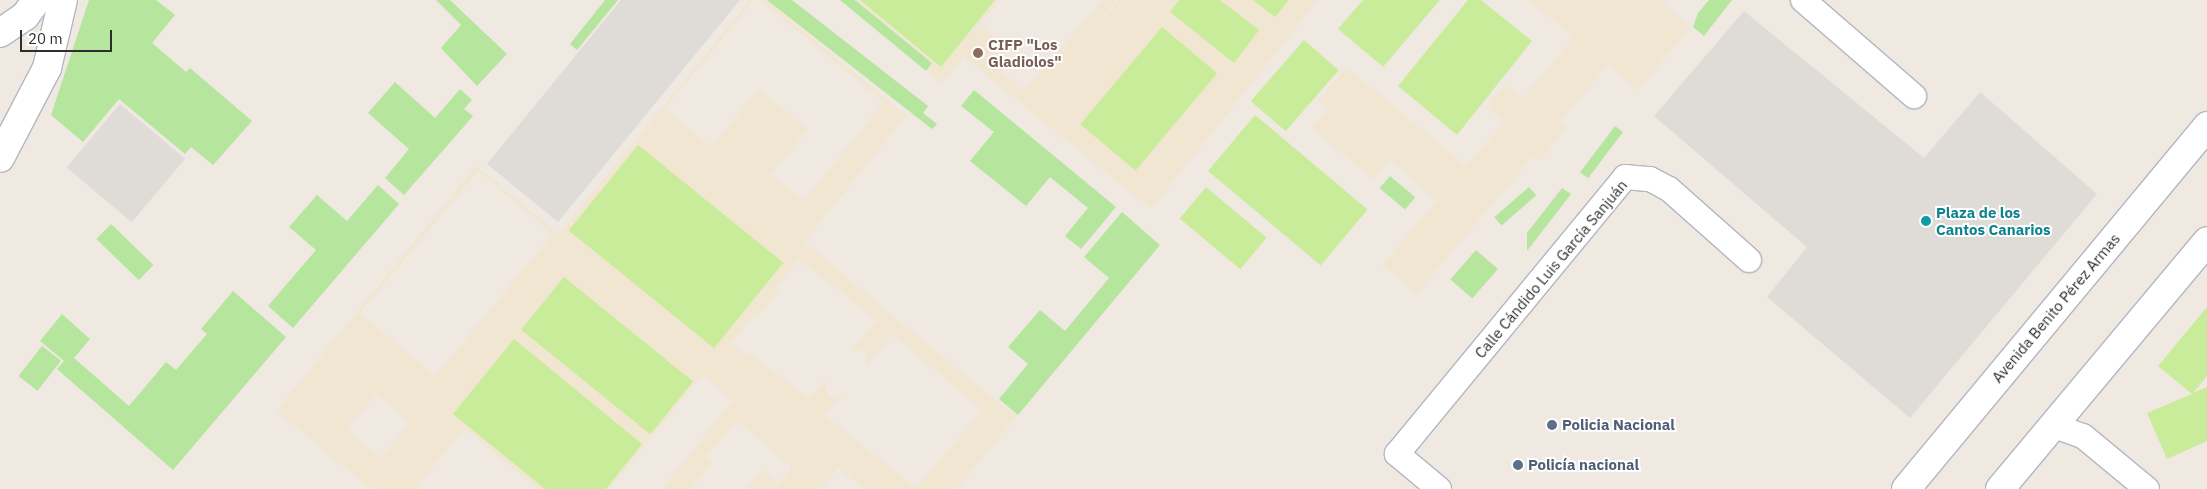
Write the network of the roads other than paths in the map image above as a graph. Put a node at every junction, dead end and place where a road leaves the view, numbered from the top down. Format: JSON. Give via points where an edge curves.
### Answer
{"nodes":[{"id":1,"x":37,"y":0,"type":"edge"},
{"id":2,"x":64,"y":0,"type":"edge"},
{"id":3,"x":1803,"y":0,"type":"edge"},
{"id":4,"x":0,"y":33,"type":"edge"},
{"id":5,"x":1914,"y":96,"type":"dead end"},
{"id":6,"x":2207,"y":126,"type":"edge"},
{"id":7,"x":0,"y":158,"type":"edge"},
{"id":8,"x":2207,"y":240,"type":"edge"},
{"id":9,"x":1749,"y":260,"type":"dead end"},
{"id":10,"x":2052,"y":425,"type":"junction"},
{"id":11,"x":1439,"y":489,"type":"edge"},
{"id":12,"x":1906,"y":489,"type":"edge"},
{"id":13,"x":2000,"y":489,"type":"edge"},
{"id":14,"x":2147,"y":489,"type":"edge"}],
"edges":[{"from":1,"to":4,"type":"street","via":[[25,16]]},
{"from":2,"to":7,"type":"street","via":[[47,68]]},
{"from":3,"to":5,"type":"street"},
{"from":6,"to":12,"type":"street","name":"Avenida Benito Pérez Armas"},
{"from":8,"to":10,"type":"street"},
{"from":9,"to":11,"type":"street","name":"Calle Cándido Luis García Sanjuán","via":[[1669,189],[1650,180],[1625,177],[1396,454]]},
{"from":10,"to":13,"type":"street"},
{"from":10,"to":14,"type":"street","via":[[2084,436]]}]}
